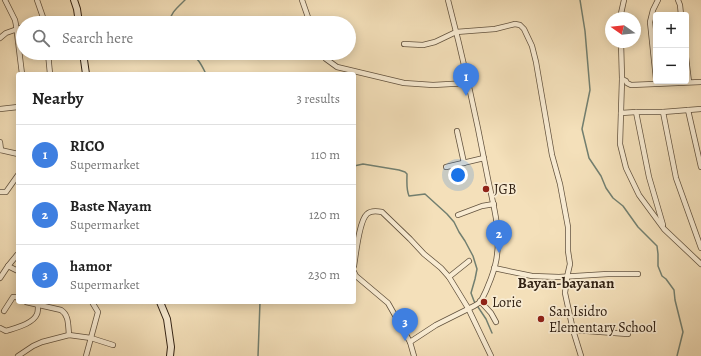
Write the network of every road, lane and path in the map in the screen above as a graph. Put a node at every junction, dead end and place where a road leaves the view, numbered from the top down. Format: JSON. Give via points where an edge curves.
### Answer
{"nodes":[{"id":1,"x":5,"y":0,"type":"edge"},
{"id":2,"x":37,"y":0,"type":"edge"},
{"id":3,"x":74,"y":0,"type":"edge"},
{"id":4,"x":302,"y":0,"type":"edge"},
{"id":5,"x":448,"y":0,"type":"edge"},
{"id":6,"x":624,"y":0,"type":"edge"},
{"id":7,"x":658,"y":0,"type":"edge"},
{"id":8,"x":678,"y":0,"type":"edge"},
{"id":9,"x":621,"y":12,"type":"edge"},
{"id":10,"x":681,"y":12,"type":"edge"},
{"id":11,"x":43,"y":16,"type":"edge"},
{"id":12,"x":78,"y":16,"type":"edge"},
{"id":13,"x":308,"y":16,"type":"edge"},
{"id":14,"x":16,"y":24,"type":"edge"},
{"id":15,"x":16,"y":29,"type":"edge"},
{"id":16,"x":456,"y":32,"type":"junction"},
{"id":17,"x":0,"y":38,"type":"edge"},
{"id":18,"x":404,"y":44,"type":"dead end"},
{"id":19,"x":621,"y":48,"type":"edge"},
{"id":20,"x":653,"y":52,"type":"edge"},
{"id":21,"x":20,"y":60,"type":"edge"},
{"id":22,"x":49,"y":60,"type":"edge"},
{"id":23,"x":85,"y":60,"type":"edge"},
{"id":24,"x":328,"y":60,"type":"edge"},
{"id":25,"x":22,"y":72,"type":"edge"},
{"id":26,"x":50,"y":72,"type":"edge"},
{"id":27,"x":86,"y":72,"type":"edge"},
{"id":28,"x":622,"y":80,"type":"junction"},
{"id":29,"x":653,"y":81,"type":"edge"},
{"id":30,"x":689,"y":82,"type":"edge"},
{"id":31,"x":701,"y":82,"type":"edge"},
{"id":32,"x":468,"y":83,"type":"junction"},
{"id":33,"x":16,"y":107,"type":"edge"},
{"id":34,"x":0,"y":109,"type":"edge"},
{"id":35,"x":701,"y":109,"type":"edge"},
{"id":36,"x":688,"y":110,"type":"junction"},
{"id":37,"x":636,"y":112,"type":"junction"},
{"id":38,"x":663,"y":112,"type":"junction"},
{"id":39,"x":621,"y":113,"type":"junction"},
{"id":40,"x":457,"y":131,"type":"dead end"},
{"id":41,"x":0,"y":142,"type":"edge"},
{"id":42,"x":1,"y":150,"type":"edge"},
{"id":43,"x":16,"y":154,"type":"edge"},
{"id":44,"x":484,"y":158,"type":"junction"},
{"id":45,"x":464,"y":163,"type":"junction"},
{"id":46,"x":701,"y":166,"type":"edge"},
{"id":47,"x":446,"y":167,"type":"dead end"},
{"id":48,"x":16,"y":178,"type":"edge"},
{"id":49,"x":0,"y":192,"type":"edge"},
{"id":50,"x":494,"y":204,"type":"junction"},
{"id":51,"x":458,"y":215,"type":"dead end"},
{"id":52,"x":664,"y":229,"type":"junction"},
{"id":53,"x":701,"y":248,"type":"edge"},
{"id":54,"x":356,"y":254,"type":"edge"},
{"id":55,"x":16,"y":256,"type":"edge"},
{"id":56,"x":469,"y":261,"type":"dead end"},
{"id":57,"x":701,"y":264,"type":"edge"},
{"id":58,"x":8,"y":266,"type":"junction"},
{"id":59,"x":494,"y":268,"type":"junction"},
{"id":60,"x":16,"y":270,"type":"edge"},
{"id":61,"x":638,"y":274,"type":"dead end"},
{"id":62,"x":356,"y":276,"type":"edge"},
{"id":63,"x":449,"y":277,"type":"junction"},
{"id":64,"x":567,"y":277,"type":"junction"},
{"id":65,"x":0,"y":278,"type":"edge"},
{"id":66,"x":16,"y":297,"type":"edge"},
{"id":67,"x":478,"y":303,"type":"junction"},
{"id":68,"x":34,"y":304,"type":"edge"},
{"id":69,"x":93,"y":304,"type":"edge"},
{"id":70,"x":161,"y":304,"type":"edge"},
{"id":71,"x":38,"y":305,"type":"junction"},
{"id":72,"x":468,"y":308,"type":"junction"},
{"id":73,"x":4,"y":311,"type":"dead end"},
{"id":74,"x":496,"y":322,"type":"dead end"},
{"id":75,"x":0,"y":328,"type":"edge"},
{"id":76,"x":573,"y":330,"type":"junction"},
{"id":77,"x":628,"y":334,"type":"dead end"},
{"id":78,"x":69,"y":335,"type":"junction"},
{"id":79,"x":91,"y":338,"type":"junction"},
{"id":80,"x":410,"y":342,"type":"junction"},
{"id":81,"x":113,"y":345,"type":"dead end"},
{"id":82,"x":18,"y":356,"type":"edge"},
{"id":83,"x":86,"y":356,"type":"edge"},
{"id":84,"x":170,"y":356,"type":"edge"},
{"id":85,"x":414,"y":356,"type":"edge"},
{"id":86,"x":491,"y":356,"type":"edge"},
{"id":87,"x":581,"y":356,"type":"edge"}],
"edges":[{"from":1,"to":14,"type":"street"},
{"from":2,"to":11,"type":"street"},
{"from":3,"to":12,"type":"street"},
{"from":4,"to":13,"type":"street"},
{"from":5,"to":16,"type":"street"},
{"from":6,"to":9,"type":"street"},
{"from":7,"to":20,"type":"street","via":[[650,22]]},
{"from":8,"to":10,"type":"street"},
{"from":15,"to":17,"type":"street"},
{"from":16,"to":18,"type":"street","via":[[423,45]]},
{"from":16,"to":32,"type":"street"},
{"from":16,"to":64,"type":"street","via":[[495,29],[515,24],[520,25],[529,38],[536,62],[568,227],[570,264]]},
{"from":19,"to":28,"type":"street"},
{"from":21,"to":25,"type":"street"},
{"from":22,"to":26,"type":"street"},
{"from":23,"to":27,"type":"street"},
{"from":24,"to":32,"type":"street","via":[[337,66],[404,83]]},
{"from":28,"to":29,"type":"street","via":[[631,85]]},
{"from":28,"to":39,"type":"street"},
{"from":30,"to":31,"type":"street"},
{"from":32,"to":44,"type":"street"},
{"from":33,"to":34,"type":"street"},
{"from":35,"to":36,"type":"street"},
{"from":36,"to":38,"type":"street"},
{"from":36,"to":46,"type":"street"},
{"from":37,"to":38,"type":"street"},
{"from":37,"to":39,"type":"street"},
{"from":37,"to":52,"type":"street"},
{"from":38,"to":53,"type":"street","via":[[676,178]]},
{"from":39,"to":52,"type":"street","via":[[620,144],[626,168],[639,195]]},
{"from":40,"to":45,"type":"street"},
{"from":41,"to":42,"type":"street"},
{"from":42,"to":43,"type":"street"},
{"from":44,"to":45,"type":"street"},
{"from":44,"to":50,"type":"street"},
{"from":45,"to":47,"type":"street"},
{"from":48,"to":49,"type":"street","via":[[6,192]]},
{"from":50,"to":51,"type":"street"},
{"from":50,"to":59,"type":"street","via":[[498,239]]},
{"from":52,"to":57,"type":"street"},
{"from":54,"to":63,"type":"street","via":[[363,220],[369,212],[382,212]]},
{"from":55,"to":58,"type":"street"},
{"from":56,"to":63,"type":"street"},
{"from":58,"to":60,"type":"street"},
{"from":58,"to":65,"type":"street"},
{"from":59,"to":64,"type":"street","via":[[532,276]]},
{"from":59,"to":67,"type":"street"},
{"from":61,"to":64,"type":"street"},
{"from":62,"to":80,"type":"street","via":[[388,303]]},
{"from":63,"to":72,"type":"street"},
{"from":64,"to":76,"type":"street","via":[[565,293]]},
{"from":66,"to":73,"type":"street","via":[[13,297]]},
{"from":67,"to":72,"type":"street"},
{"from":67,"to":74,"type":"street","via":[[491,313]]},
{"from":68,"to":71,"type":"street"},
{"from":69,"to":79,"type":"street","via":[[98,312]]},
{"from":70,"to":84,"type":"street","via":[[167,319]]},
{"from":71,"to":75,"type":"street","via":[[38,314],[34,319],[6,332]]},
{"from":71,"to":78,"type":"street","via":[[65,313]]},
{"from":72,"to":80,"type":"street"},
{"from":72,"to":86,"type":"street"},
{"from":76,"to":77,"type":"street"},
{"from":76,"to":87,"type":"street"},
{"from":78,"to":79,"type":"street"},
{"from":78,"to":82,"type":"street","via":[[32,346]]},
{"from":79,"to":81,"type":"street"},
{"from":79,"to":83,"type":"street"},
{"from":80,"to":85,"type":"street"}]}
